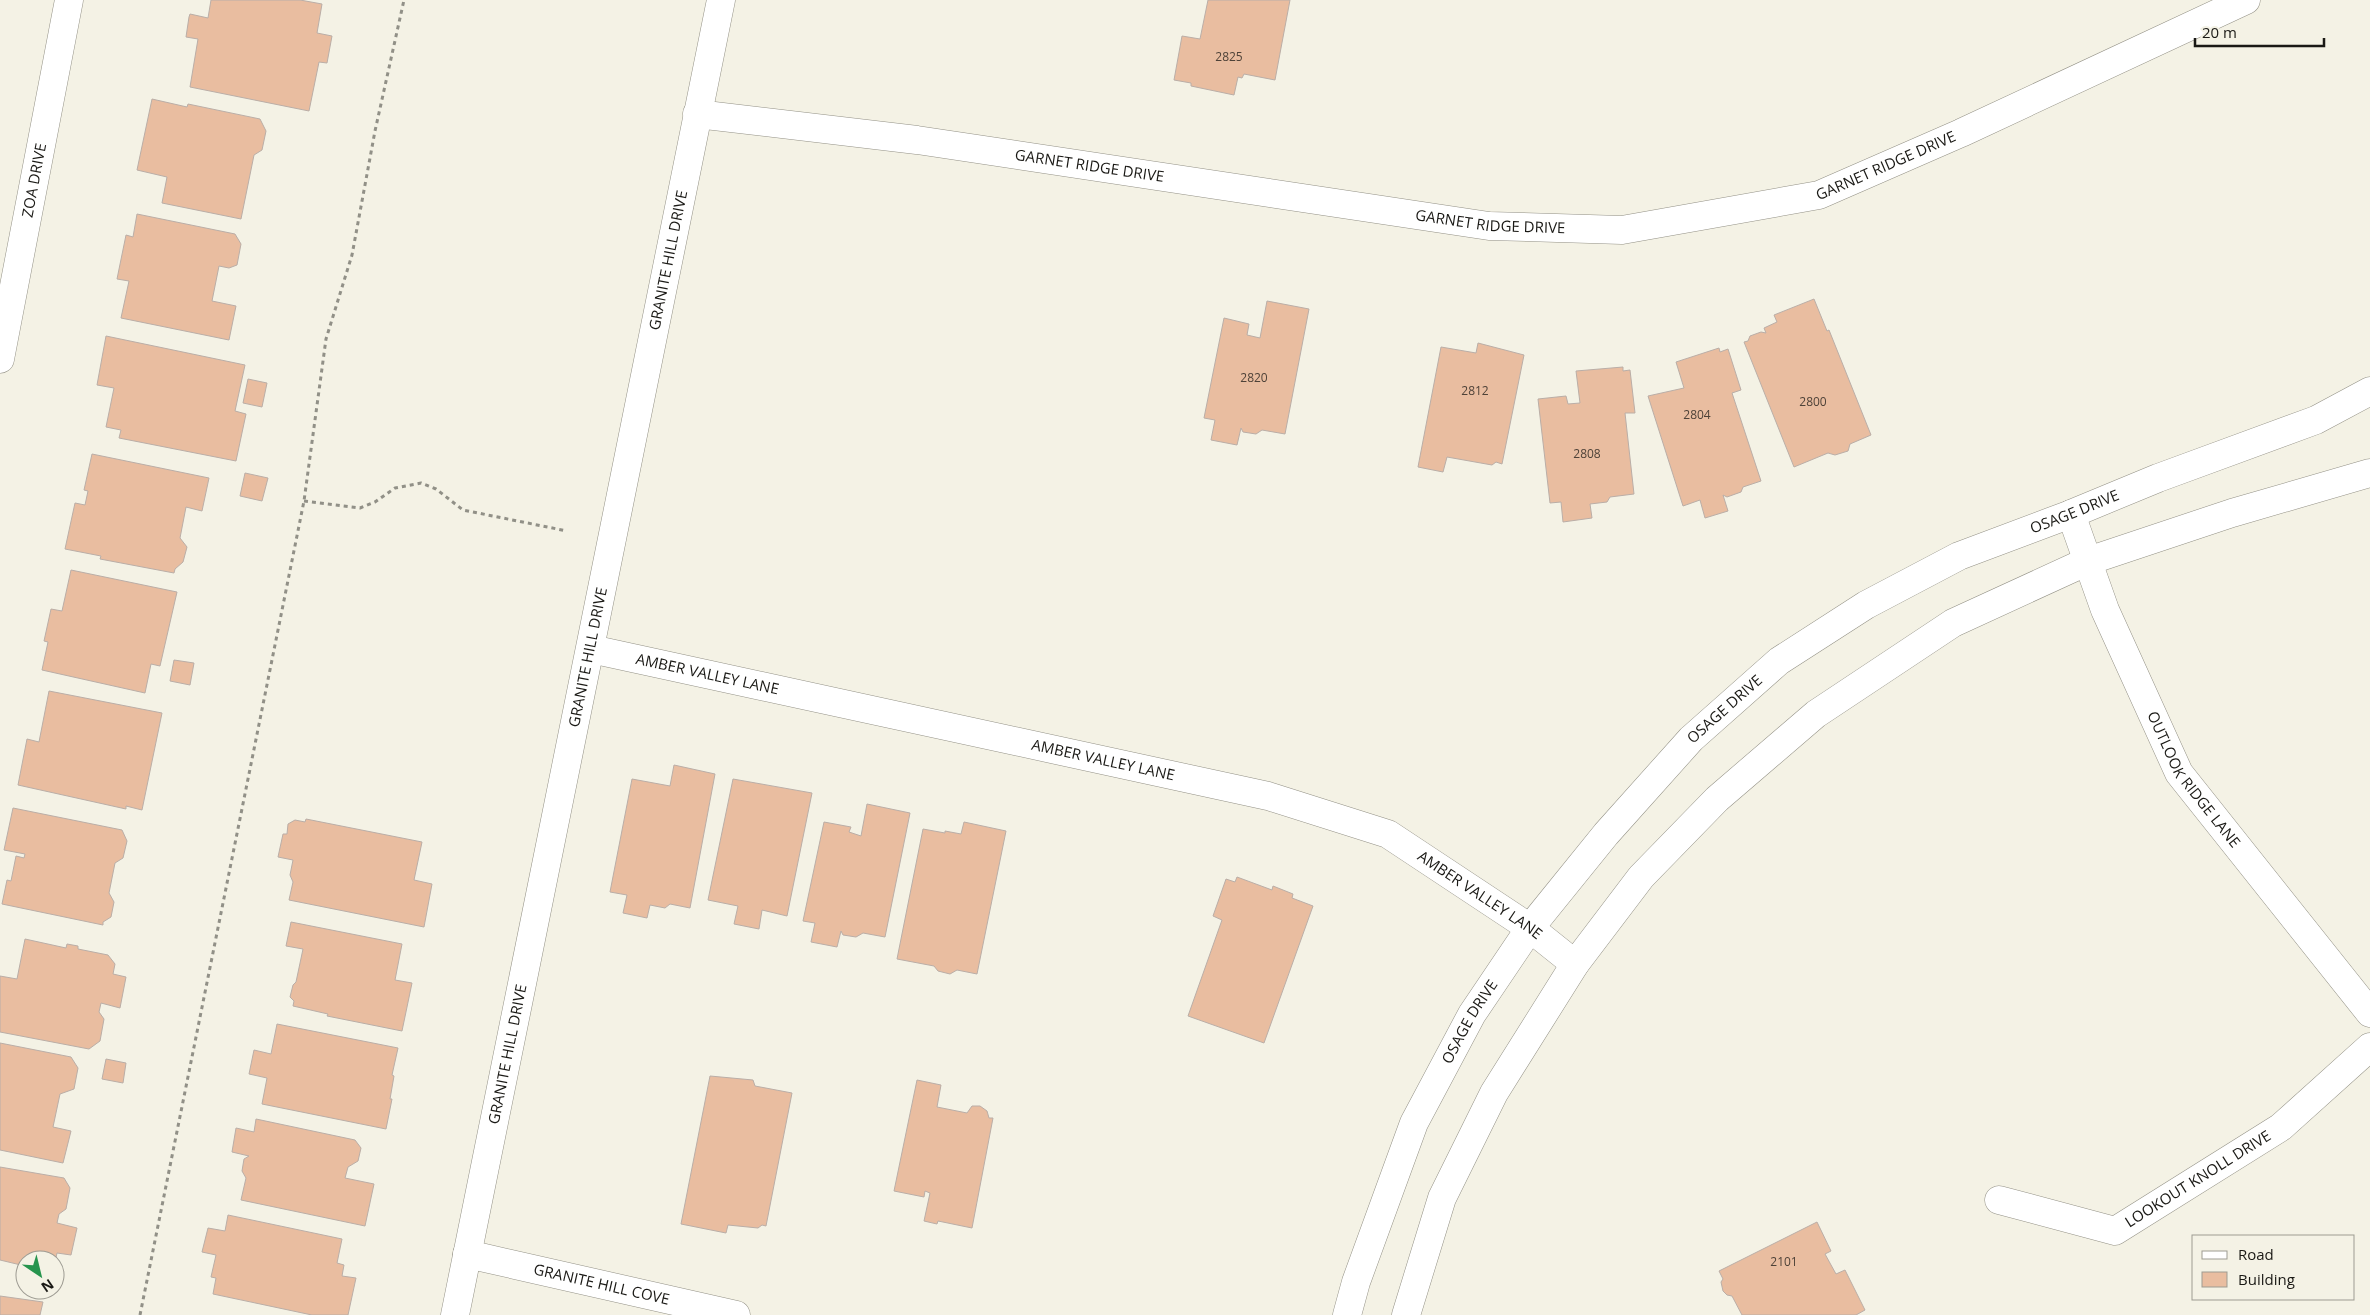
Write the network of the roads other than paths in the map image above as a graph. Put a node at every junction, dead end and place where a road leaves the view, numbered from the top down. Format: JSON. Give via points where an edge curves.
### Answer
{"nodes":[{"id":1,"x":69,"y":0,"type":"edge"},
{"id":2,"x":722,"y":0,"type":"edge"},
{"id":3,"x":2246,"y":0,"type":"edge"},
{"id":4,"x":697,"y":114,"type":"junction"},
{"id":5,"x":0,"y":359,"type":"edge"},
{"id":6,"x":2370,"y":391,"type":"edge"},
{"id":7,"x":2370,"y":473,"type":"edge"},
{"id":8,"x":2071,"y":514,"type":"junction"},
{"id":9,"x":2088,"y":561,"type":"junction"},
{"id":10,"x":591,"y":649,"type":"junction"},
{"id":11,"x":1530,"y":928,"type":"junction"},
{"id":12,"x":1575,"y":964,"type":"junction"},
{"id":13,"x":2370,"y":1013,"type":"edge"},
{"id":14,"x":2370,"y":1047,"type":"edge"},
{"id":15,"x":1999,"y":1200,"type":"dead end"},
{"id":16,"x":467,"y":1254,"type":"junction"},
{"id":17,"x":455,"y":1315,"type":"edge"},
{"id":18,"x":736,"y":1315,"type":"edge"},
{"id":19,"x":1347,"y":1315,"type":"edge"},
{"id":20,"x":1406,"y":1315,"type":"edge"}],
"edges":[{"from":1,"to":5,"type":"street","name":"ZOA DRIVE"},
{"from":2,"to":4,"type":"street","name":"GRANITE HILL DRIVE"},
{"from":3,"to":4,"type":"street","name":"GARNET RIDGE DRIVE","via":[[1961,133],[1819,195],[1622,230],[1489,226],[917,140]]},
{"from":4,"to":10,"type":"street","name":"GRANITE HILL DRIVE"},
{"from":6,"to":8,"type":"street","name":"OSAGE DRIVE","via":[[2316,420]]},
{"from":7,"to":9,"type":"street","via":[[2232,513]]},
{"from":8,"to":9,"type":"street","name":"OUTLOOK RIDGE LANE"},
{"from":8,"to":11,"type":"street","name":"OSAGE DRIVE","via":[[1960,556],[1866,605],[1779,661],[1691,738],[1606,834]]},
{"from":9,"to":12,"type":"street","via":[[1953,623],[1816,714],[1717,799],[1641,877]]},
{"from":9,"to":13,"type":"street","name":"OUTLOOK RIDGE LANE","via":[[2105,610],[2179,773]]},
{"from":10,"to":11,"type":"street","name":"AMBER VALLEY LANE","via":[[1268,796],[1388,834]]},
{"from":10,"to":16,"type":"street","name":"GRANITE HILL DRIVE"},
{"from":11,"to":12,"type":"street","name":"AMBER VALLEY LANE"},
{"from":11,"to":19,"type":"street","name":"OSAGE DRIVE","via":[[1472,1014],[1414,1123]]},
{"from":12,"to":20,"type":"street","via":[[1494,1093],[1442,1198]]},
{"from":14,"to":15,"type":"street","name":"LOOKOUT KNOLL DRIVE","via":[[2281,1127],[2115,1231]]},
{"from":16,"to":17,"type":"street","name":"GRANITE HILL DRIVE"},
{"from":16,"to":18,"type":"street","name":"GRANITE HILL COVE"}]}
